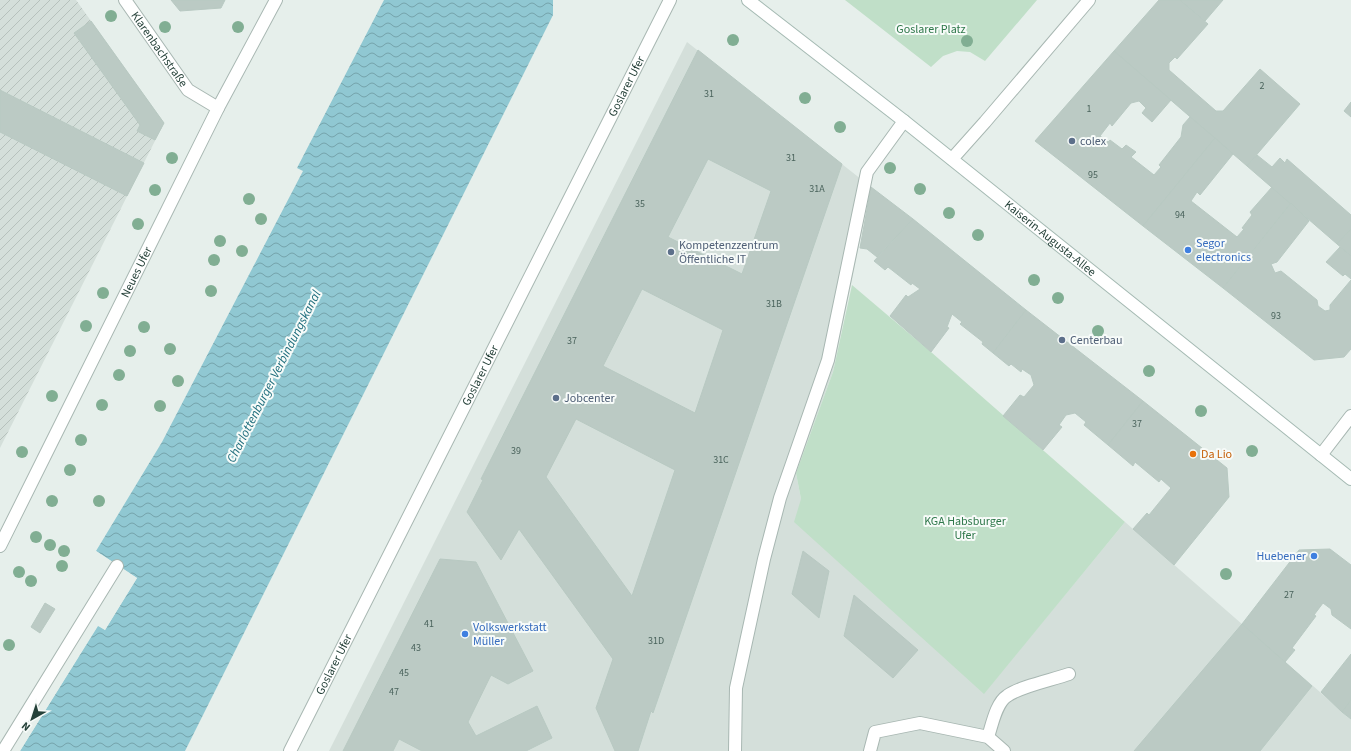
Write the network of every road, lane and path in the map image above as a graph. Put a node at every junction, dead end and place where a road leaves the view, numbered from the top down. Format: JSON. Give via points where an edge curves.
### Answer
{"nodes":[{"id":1,"x":125,"y":0,"type":"edge"},
{"id":2,"x":276,"y":0,"type":"edge"},
{"id":3,"x":670,"y":0,"type":"edge"},
{"id":4,"x":748,"y":0,"type":"edge"},
{"id":5,"x":1089,"y":0,"type":"edge"},
{"id":6,"x":218,"y":108,"type":"junction"},
{"id":7,"x":904,"y":121,"type":"junction"},
{"id":8,"x":952,"y":159,"type":"junction"},
{"id":9,"x":1351,"y":416,"type":"edge"},
{"id":10,"x":1321,"y":455,"type":"junction"},
{"id":11,"x":1351,"y":479,"type":"edge"},
{"id":12,"x":0,"y":546,"type":"edge"},
{"id":13,"x":117,"y":566,"type":"dead end"},
{"id":14,"x":1069,"y":674,"type":"dead end"},
{"id":15,"x":988,"y":738,"type":"junction"},
{"id":16,"x":3,"y":751,"type":"edge"},
{"id":17,"x":290,"y":751,"type":"edge"},
{"id":18,"x":735,"y":751,"type":"edge"},
{"id":19,"x":870,"y":751,"type":"edge"},
{"id":20,"x":1004,"y":751,"type":"edge"}],
"edges":[{"from":1,"to":6,"type":"street","name":"Klarenbachstraße","via":[[188,90]]},
{"from":2,"to":6,"type":"street","name":"Neues Ufer"},
{"from":3,"to":17,"type":"street","name":"Goslarer Ufer"},
{"from":4,"to":7,"type":"street","name":"Kaiserin-Augusta-Allee"},
{"from":5,"to":8,"type":"street"},
{"from":6,"to":12,"type":"street","name":"Neues Ufer"},
{"from":7,"to":8,"type":"street","name":"Kaiserin-Augusta-Allee"},
{"from":7,"to":18,"type":"street","via":[[867,172],[828,360],[780,498],[764,559],[736,688]]},
{"from":8,"to":10,"type":"street","name":"Kaiserin-Augusta-Allee"},
{"from":9,"to":10,"type":"street"},
{"from":10,"to":11,"type":"street","name":"Kaiserin-Augusta-Allee"},
{"from":13,"to":16,"type":"street"},
{"from":14,"to":15,"type":"street","via":[[1006,696],[997,710]]},
{"from":15,"to":19,"type":"street","via":[[920,723],[875,732]]},
{"from":15,"to":20,"type":"street"}]}
